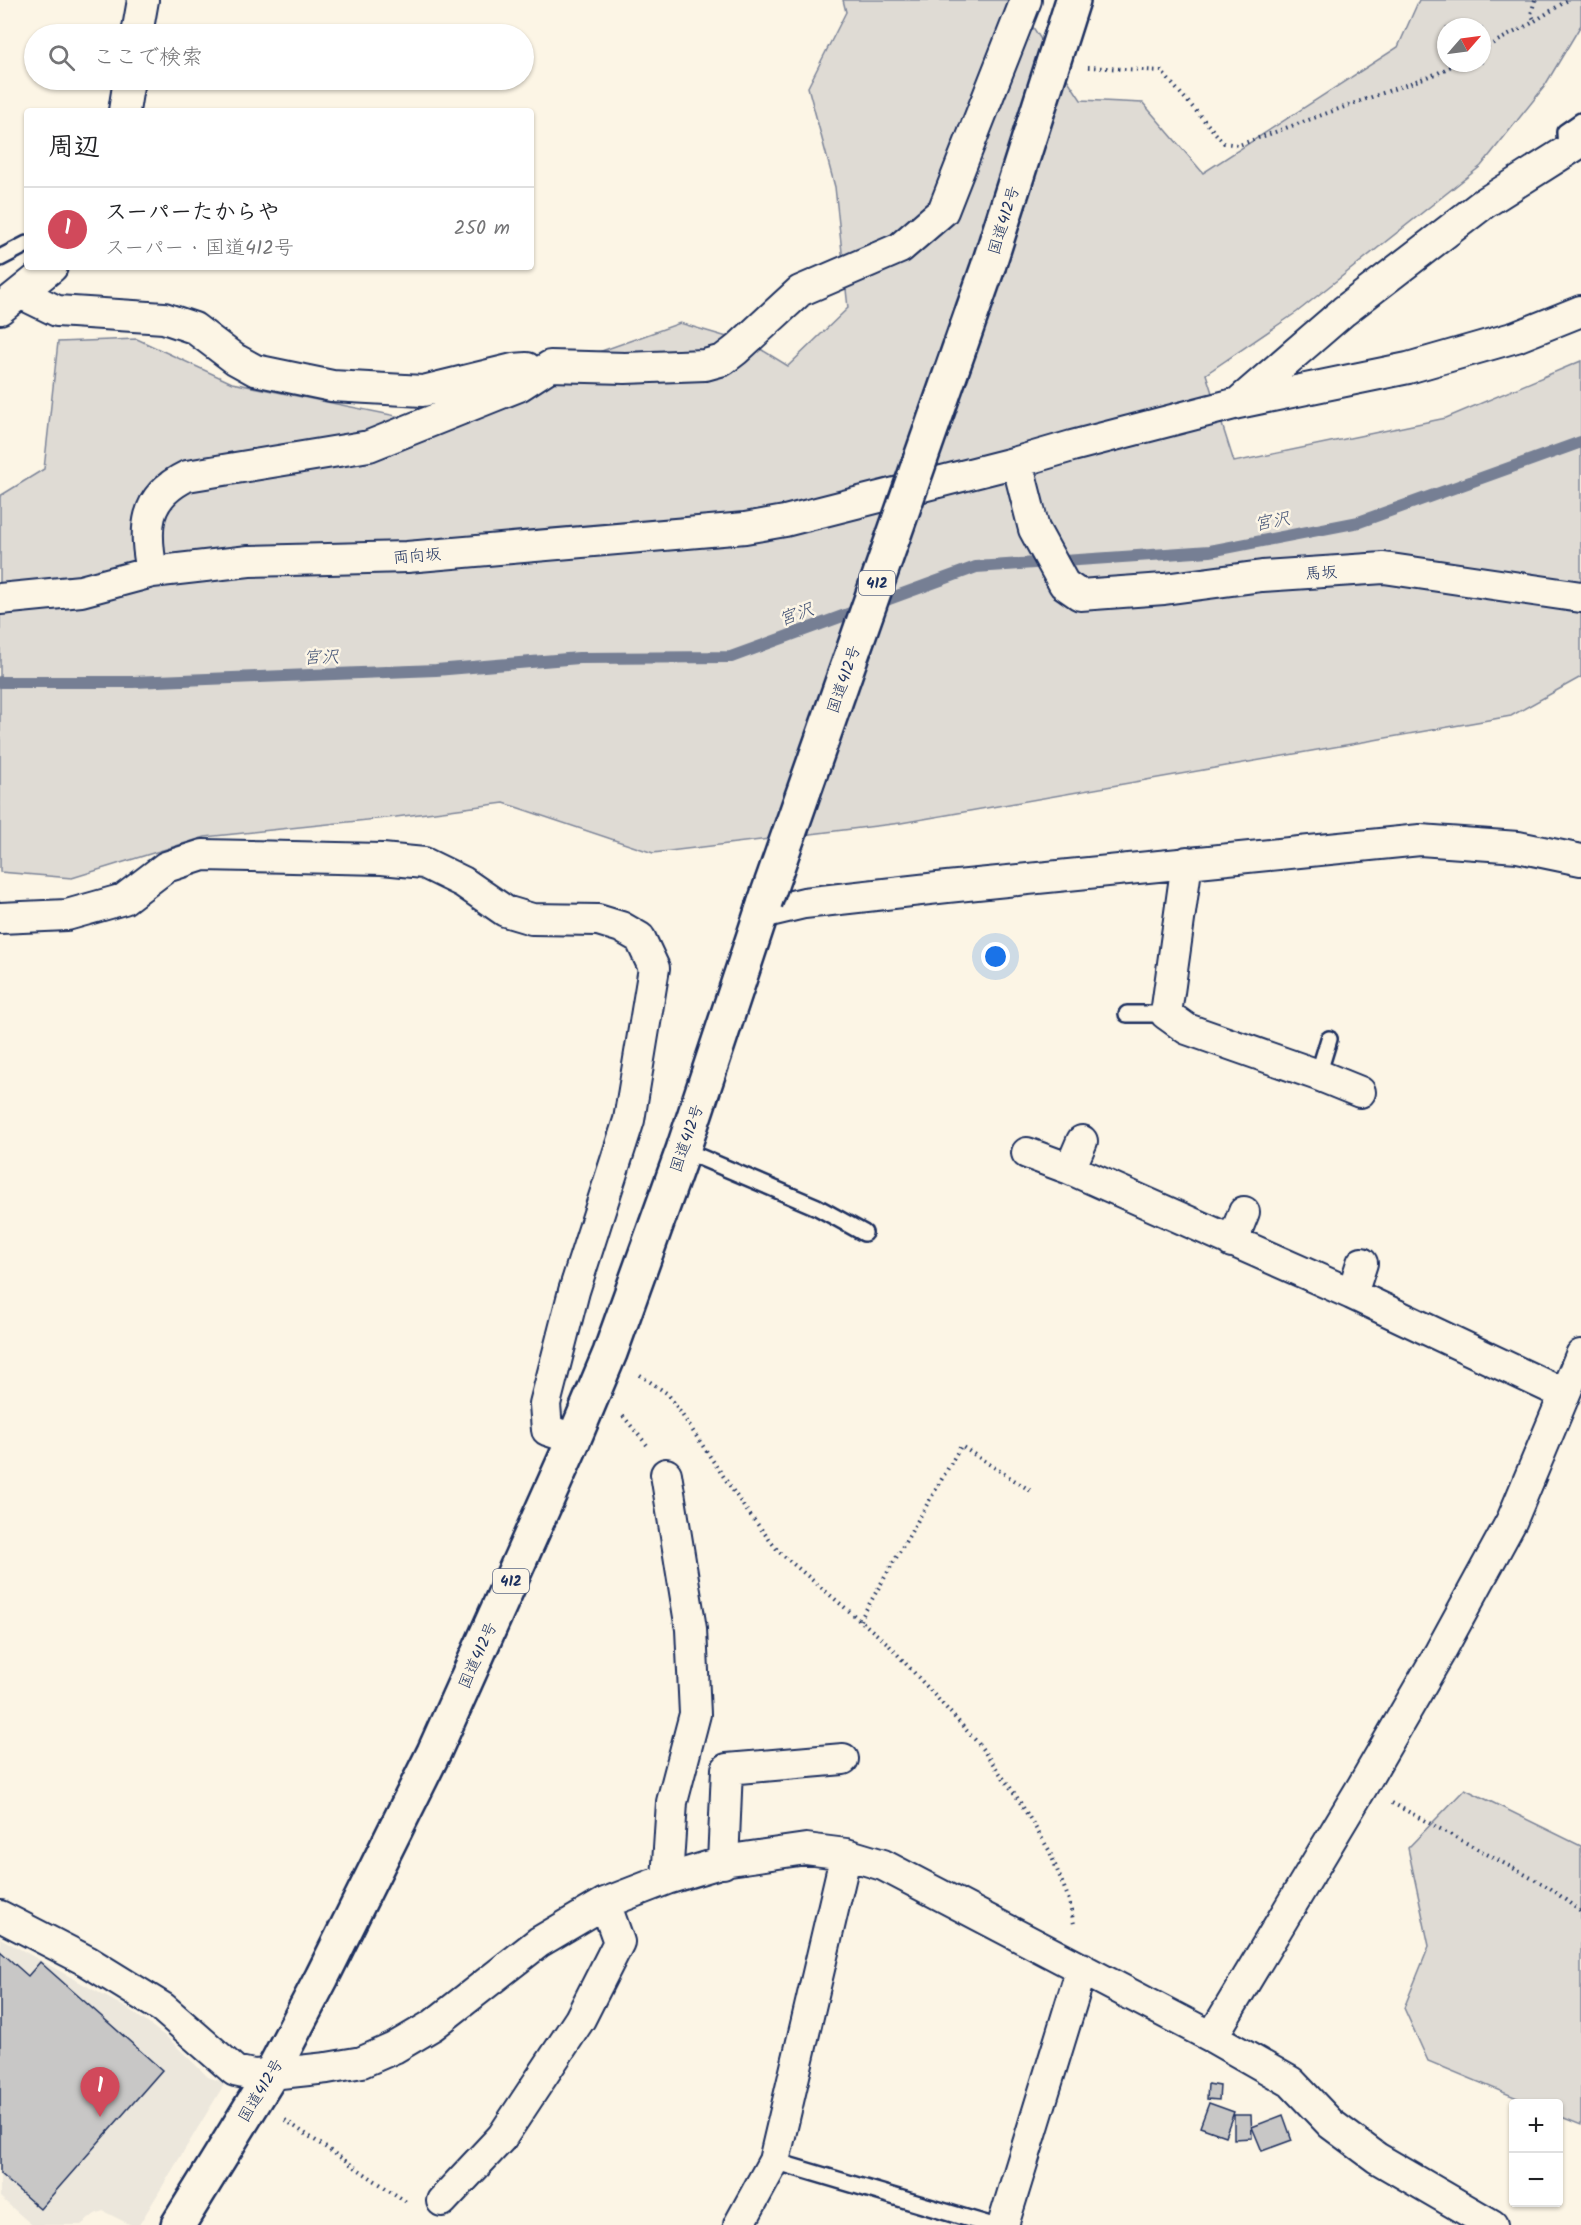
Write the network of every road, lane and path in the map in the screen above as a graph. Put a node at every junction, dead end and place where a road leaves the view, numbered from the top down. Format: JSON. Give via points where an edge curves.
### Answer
{"nodes":[{"id":1,"x":143,"y":0,"type":"edge"},
{"id":2,"x":1026,"y":0,"type":"edge"},
{"id":3,"x":1073,"y":0,"type":"edge"},
{"id":4,"x":1535,"y":0,"type":"edge"},
{"id":5,"x":1568,"y":0,"type":"edge"},
{"id":6,"x":1535,"y":21,"type":"junction"},
{"id":7,"x":139,"y":24,"type":"edge"},
{"id":8,"x":1491,"y":45,"type":"edge"},
{"id":9,"x":1052,"y":66,"type":"junction"},
{"id":10,"x":1439,"y":72,"type":"edge"},
{"id":11,"x":127,"y":90,"type":"edge"},
{"id":12,"x":124,"y":108,"type":"edge"},
{"id":13,"x":1581,"y":121,"type":"edge"},
{"id":14,"x":1574,"y":146,"type":"edge"},
{"id":15,"x":24,"y":246,"type":"edge"},
{"id":16,"x":0,"y":258,"type":"edge"},
{"id":17,"x":48,"y":270,"type":"edge"},
{"id":18,"x":10,"y":301,"type":"edge"},
{"id":19,"x":1581,"y":311,"type":"edge"},
{"id":20,"x":550,"y":366,"type":"junction"},
{"id":21,"x":1238,"y":403,"type":"junction"},
{"id":22,"x":1017,"y":462,"type":"junction"},
{"id":23,"x":152,"y":572,"type":"junction"},
{"id":24,"x":1581,"y":597,"type":"edge"},
{"id":25,"x":0,"y":599,"type":"edge"},
{"id":26,"x":1581,"y":860,"type":"edge"},
{"id":27,"x":1187,"y":862,"type":"junction"},
{"id":28,"x":763,"y":907,"type":"junction"},
{"id":29,"x":0,"y":918,"type":"edge"},
{"id":30,"x":1127,"y":1014,"type":"dead end"},
{"id":31,"x":1166,"y":1014,"type":"junction"},
{"id":32,"x":1329,"y":1040,"type":"dead end"},
{"id":33,"x":1318,"y":1075,"type":"junction"},
{"id":34,"x":1360,"y":1092,"type":"dead end"},
{"id":35,"x":1082,"y":1141,"type":"dead end"},
{"id":36,"x":683,"y":1150,"type":"junction"},
{"id":37,"x":1027,"y":1153,"type":"dead end"},
{"id":38,"x":1070,"y":1169,"type":"junction"},
{"id":39,"x":1244,"y":1212,"type":"dead end"},
{"id":40,"x":864,"y":1233,"type":"dead end"},
{"id":41,"x":1232,"y":1242,"type":"junction"},
{"id":42,"x":1362,"y":1263,"type":"dead end"},
{"id":43,"x":1352,"y":1294,"type":"junction"},
{"id":44,"x":1581,"y":1355,"type":"edge"},
{"id":45,"x":608,"y":1358,"type":"junction"},
{"id":46,"x":595,"y":1388,"type":"junction"},
{"id":47,"x":1564,"y":1394,"type":"junction"},
{"id":48,"x":574,"y":1439,"type":"junction"},
{"id":49,"x":666,"y":1474,"type":"joint"},
{"id":50,"x":1031,"y":1491,"type":"dead end"},
{"id":51,"x":860,"y":1620,"type":"junction"},
{"id":52,"x":843,"y":1759,"type":"dead end"},
{"id":53,"x":1362,"y":1787,"type":"junction"},
{"id":54,"x":846,"y":1854,"type":"junction"},
{"id":55,"x":723,"y":1863,"type":"junction"},
{"id":56,"x":667,"y":1879,"type":"junction"},
{"id":57,"x":605,"y":1903,"type":"junction"},
{"id":58,"x":1581,"y":1912,"type":"edge"},
{"id":59,"x":0,"y":1916,"type":"edge"},
{"id":60,"x":1082,"y":1968,"type":"junction"},
{"id":61,"x":1212,"y":2037,"type":"junction"},
{"id":62,"x":263,"y":2086,"type":"junction"},
{"id":63,"x":774,"y":2161,"type":"junction"},
{"id":64,"x":442,"y":2201,"type":"joint"},
{"id":65,"x":1476,"y":2221,"type":"edge"},
{"id":66,"x":178,"y":2225,"type":"edge"},
{"id":67,"x":739,"y":2225,"type":"edge"},
{"id":68,"x":990,"y":2225,"type":"edge"},
{"id":69,"x":1003,"y":2225,"type":"edge"}],
"edges":[{"from":1,"to":7,"type":"street"},
{"from":2,"to":20,"type":"street","via":[[943,212],[900,248],[800,291],[723,360],[705,365],[625,368]]},
{"from":3,"to":9,"type":"highway","name":"国道412号","number":"412"},
{"from":4,"to":6,"type":"path","via":[[1531,14]]},
{"from":5,"to":6,"type":"path"},
{"from":6,"to":8,"type":"path"},
{"from":9,"to":10,"type":"path","via":[[1161,71],[1224,143],[1239,145]]},
{"from":9,"to":28,"type":"highway","name":"国道412号","number":"412","bridge":true,"via":[[989,264]]},
{"from":11,"to":12,"type":"street"},
{"from":13,"to":14,"type":"lane","via":[[1565,132]]},
{"from":14,"to":21,"type":"street","via":[[1483,204],[1344,311]]},
{"from":15,"to":16,"type":"lane"},
{"from":17,"to":18,"type":"street"},
{"from":18,"to":20,"type":"street","via":[[57,311],[164,318],[194,328],[255,370],[332,386],[423,391],[513,369]]},
{"from":19,"to":21,"type":"street","name":"両向坂","via":[[1516,337],[1408,368]]},
{"from":20,"to":23,"type":"street","via":[[519,386],[369,446],[187,476],[170,484],[156,500],[147,525]]},
{"from":21,"to":22,"type":"street","name":"両向坂"},
{"from":22,"to":23,"type":"street","name":"両向坂","via":[[745,528],[407,557],[249,561]]},
{"from":22,"to":24,"type":"street","name":"馬坂","via":[[1034,529],[1064,584],[1080,595],[1384,568]]},
{"from":23,"to":25,"type":"street","name":"両向坂","via":[[81,591]]},
{"from":26,"to":27,"type":"street","via":[[1518,848],[1420,840]]},
{"from":27,"to":28,"type":"street"},
{"from":27,"to":31,"type":"street"},
{"from":28,"to":36,"type":"highway","name":"国道412号","number":"412"},
{"from":29,"to":48,"type":"street","via":[[67,915],[124,899],[166,867],[203,855],[382,859],[424,863],[463,882],[505,911],[532,919],[598,920],[640,938],[654,968],[629,1120],[574,1291],[545,1404],[547,1430]]},
{"from":30,"to":31,"type":"lane"},
{"from":31,"to":33,"type":"street","via":[[1186,1029]]},
{"from":32,"to":33,"type":"lane"},
{"from":33,"to":34,"type":"street"},
{"from":35,"to":38,"type":"street"},
{"from":36,"to":40,"type":"lane","via":[[817,1207]]},
{"from":36,"to":45,"type":"highway","name":"国道412号","number":"412"},
{"from":37,"to":38,"type":"street"},
{"from":38,"to":41,"type":"street"},
{"from":39,"to":41,"type":"street"},
{"from":41,"to":43,"type":"street"},
{"from":42,"to":43,"type":"street"},
{"from":43,"to":47,"type":"street"},
{"from":44,"to":47,"type":"street"},
{"from":45,"to":46,"type":"highway","name":"国道412号","number":"412"},
{"from":45,"to":51,"type":"path","via":[[649,1379],[668,1394],[778,1552]]},
{"from":46,"to":48,"type":"highway","name":"国道412号","number":"412"},
{"from":46,"to":49,"type":"path","via":[[624,1416]]},
{"from":47,"to":53,"type":"street","via":[[1512,1520]]},
{"from":48,"to":62,"type":"highway","name":"国道412号","number":"412","via":[[434,1752]]},
{"from":49,"to":56,"type":"street","via":[[691,1629],[695,1714],[672,1802]]},
{"from":50,"to":51,"type":"path","via":[[961,1446]]},
{"from":51,"to":60,"type":"path","via":[[887,1643],[978,1743],[1015,1794],[1048,1850],[1068,1897]]},
{"from":52,"to":55,"type":"street","via":[[727,1769]]},
{"from":53,"to":58,"type":"path","via":[[1550,1888]]},
{"from":53,"to":61,"type":"street"},
{"from":54,"to":55,"type":"street","via":[[806,1849]]},
{"from":54,"to":60,"type":"street","via":[[882,1865]]},
{"from":54,"to":63,"type":"street"},
{"from":55,"to":56,"type":"street"},
{"from":56,"to":57,"type":"street"},
{"from":57,"to":62,"type":"street","via":[[539,1942],[433,2025],[394,2048],[362,2062]]},
{"from":57,"to":64,"type":"street","via":[[619,1942],[580,2019],[502,2137]]},
{"from":59,"to":62,"type":"street","via":[[87,1961],[163,2008],[234,2071],[253,2074]]},
{"from":60,"to":61,"type":"street"},
{"from":60,"to":69,"type":"street"},
{"from":61,"to":65,"type":"street","via":[[1291,2082],[1340,2131]]},
{"from":62,"to":64,"type":"path","via":[[415,2208]]},
{"from":62,"to":66,"type":"highway","name":"国道412号","number":"412"},
{"from":63,"to":67,"type":"street"},
{"from":63,"to":68,"type":"lane"}]}
